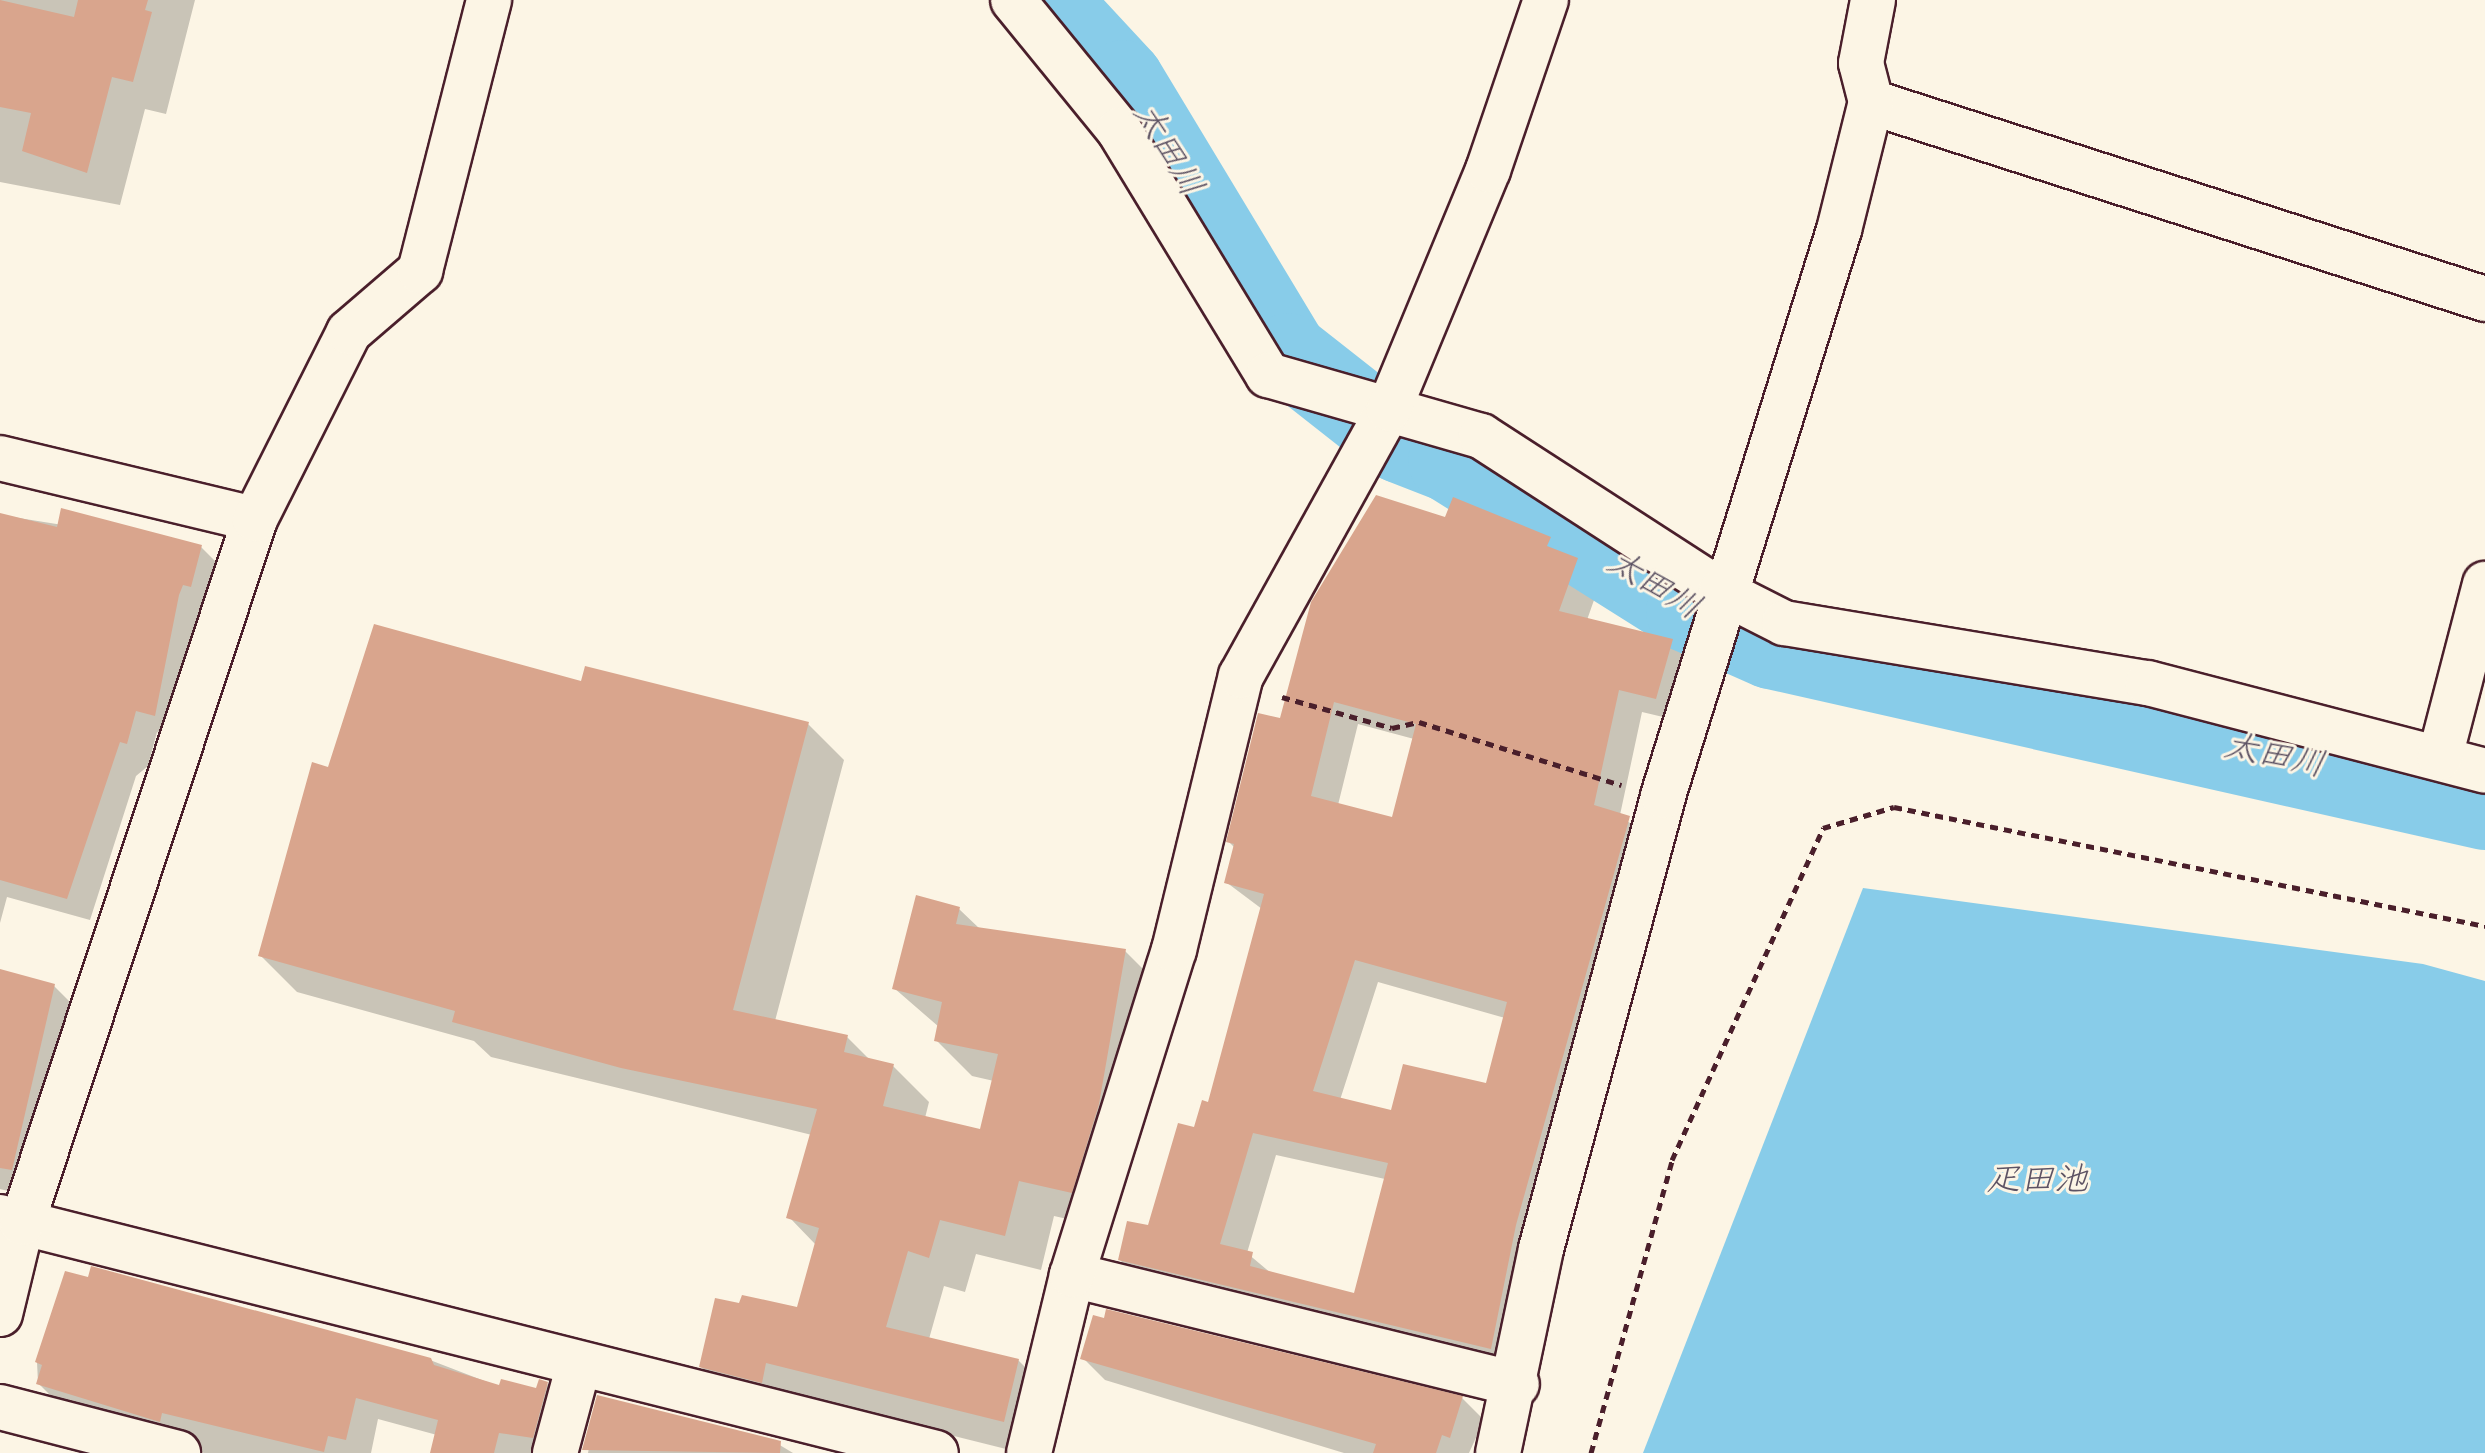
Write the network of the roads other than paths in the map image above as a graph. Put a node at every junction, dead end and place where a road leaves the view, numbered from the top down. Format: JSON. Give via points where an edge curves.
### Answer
{"nodes":[{"id":1,"x":489,"y":0,"type":"edge"},
{"id":2,"x":1013,"y":0,"type":"edge"},
{"id":3,"x":1546,"y":0,"type":"edge"},
{"id":4,"x":1873,"y":0,"type":"edge"},
{"id":5,"x":1871,"y":102,"type":"junction"},
{"id":6,"x":2485,"y":299,"type":"edge"},
{"id":7,"x":1389,"y":409,"type":"junction"},
{"id":8,"x":0,"y":458,"type":"edge"},
{"id":9,"x":255,"y":519,"type":"junction"},
{"id":10,"x":2485,"y":584,"type":"edge"},
{"id":11,"x":1721,"y":591,"type":"junction"},
{"id":12,"x":2440,"y":757,"type":"junction"},
{"id":13,"x":2485,"y":771,"type":"edge"},
{"id":14,"x":11,"y":1220,"type":"edge"},
{"id":15,"x":1072,"y":1275,"type":"junction"},
{"id":16,"x":0,"y":1314,"type":"edge"},
{"id":17,"x":579,"y":1364,"type":"junction"},
{"id":18,"x":1517,"y":1384,"type":"junction"},
{"id":19,"x":0,"y":1407,"type":"edge"},
{"id":20,"x":178,"y":1453,"type":"edge"},
{"id":21,"x":555,"y":1453,"type":"edge"},
{"id":22,"x":936,"y":1453,"type":"edge"},
{"id":23,"x":1029,"y":1453,"type":"edge"},
{"id":24,"x":1498,"y":1453,"type":"edge"}],
"edges":[{"from":1,"to":9,"type":"street","via":[[420,271],[349,332]]},
{"from":2,"to":7,"type":"street","via":[[1119,130],[1268,375]]},
{"from":3,"to":7,"type":"street","via":[[1488,170]]},
{"from":4,"to":5,"type":"street","via":[[1861,63]]},
{"from":5,"to":6,"type":"street"},
{"from":5,"to":11,"type":"street","via":[[1839,230]]},
{"from":7,"to":11,"type":"street","via":[[1481,436]]},
{"from":7,"to":15,"type":"street","via":[[1239,685],[1174,950]]},
{"from":8,"to":9,"type":"street"},
{"from":9,"to":14,"type":"street"},
{"from":10,"to":12,"type":"street"},
{"from":11,"to":12,"type":"street","via":[[1784,623],[2148,683]]},
{"from":11,"to":18,"type":"street","via":[[1541,1249]]},
{"from":12,"to":13,"type":"street"},
{"from":14,"to":16,"type":"street"},
{"from":14,"to":17,"type":"street"},
{"from":15,"to":18,"type":"street"},
{"from":15,"to":23,"type":"street"},
{"from":17,"to":21,"type":"street"},
{"from":17,"to":22,"type":"street"},
{"from":18,"to":24,"type":"street"},
{"from":19,"to":20,"type":"street"}]}
